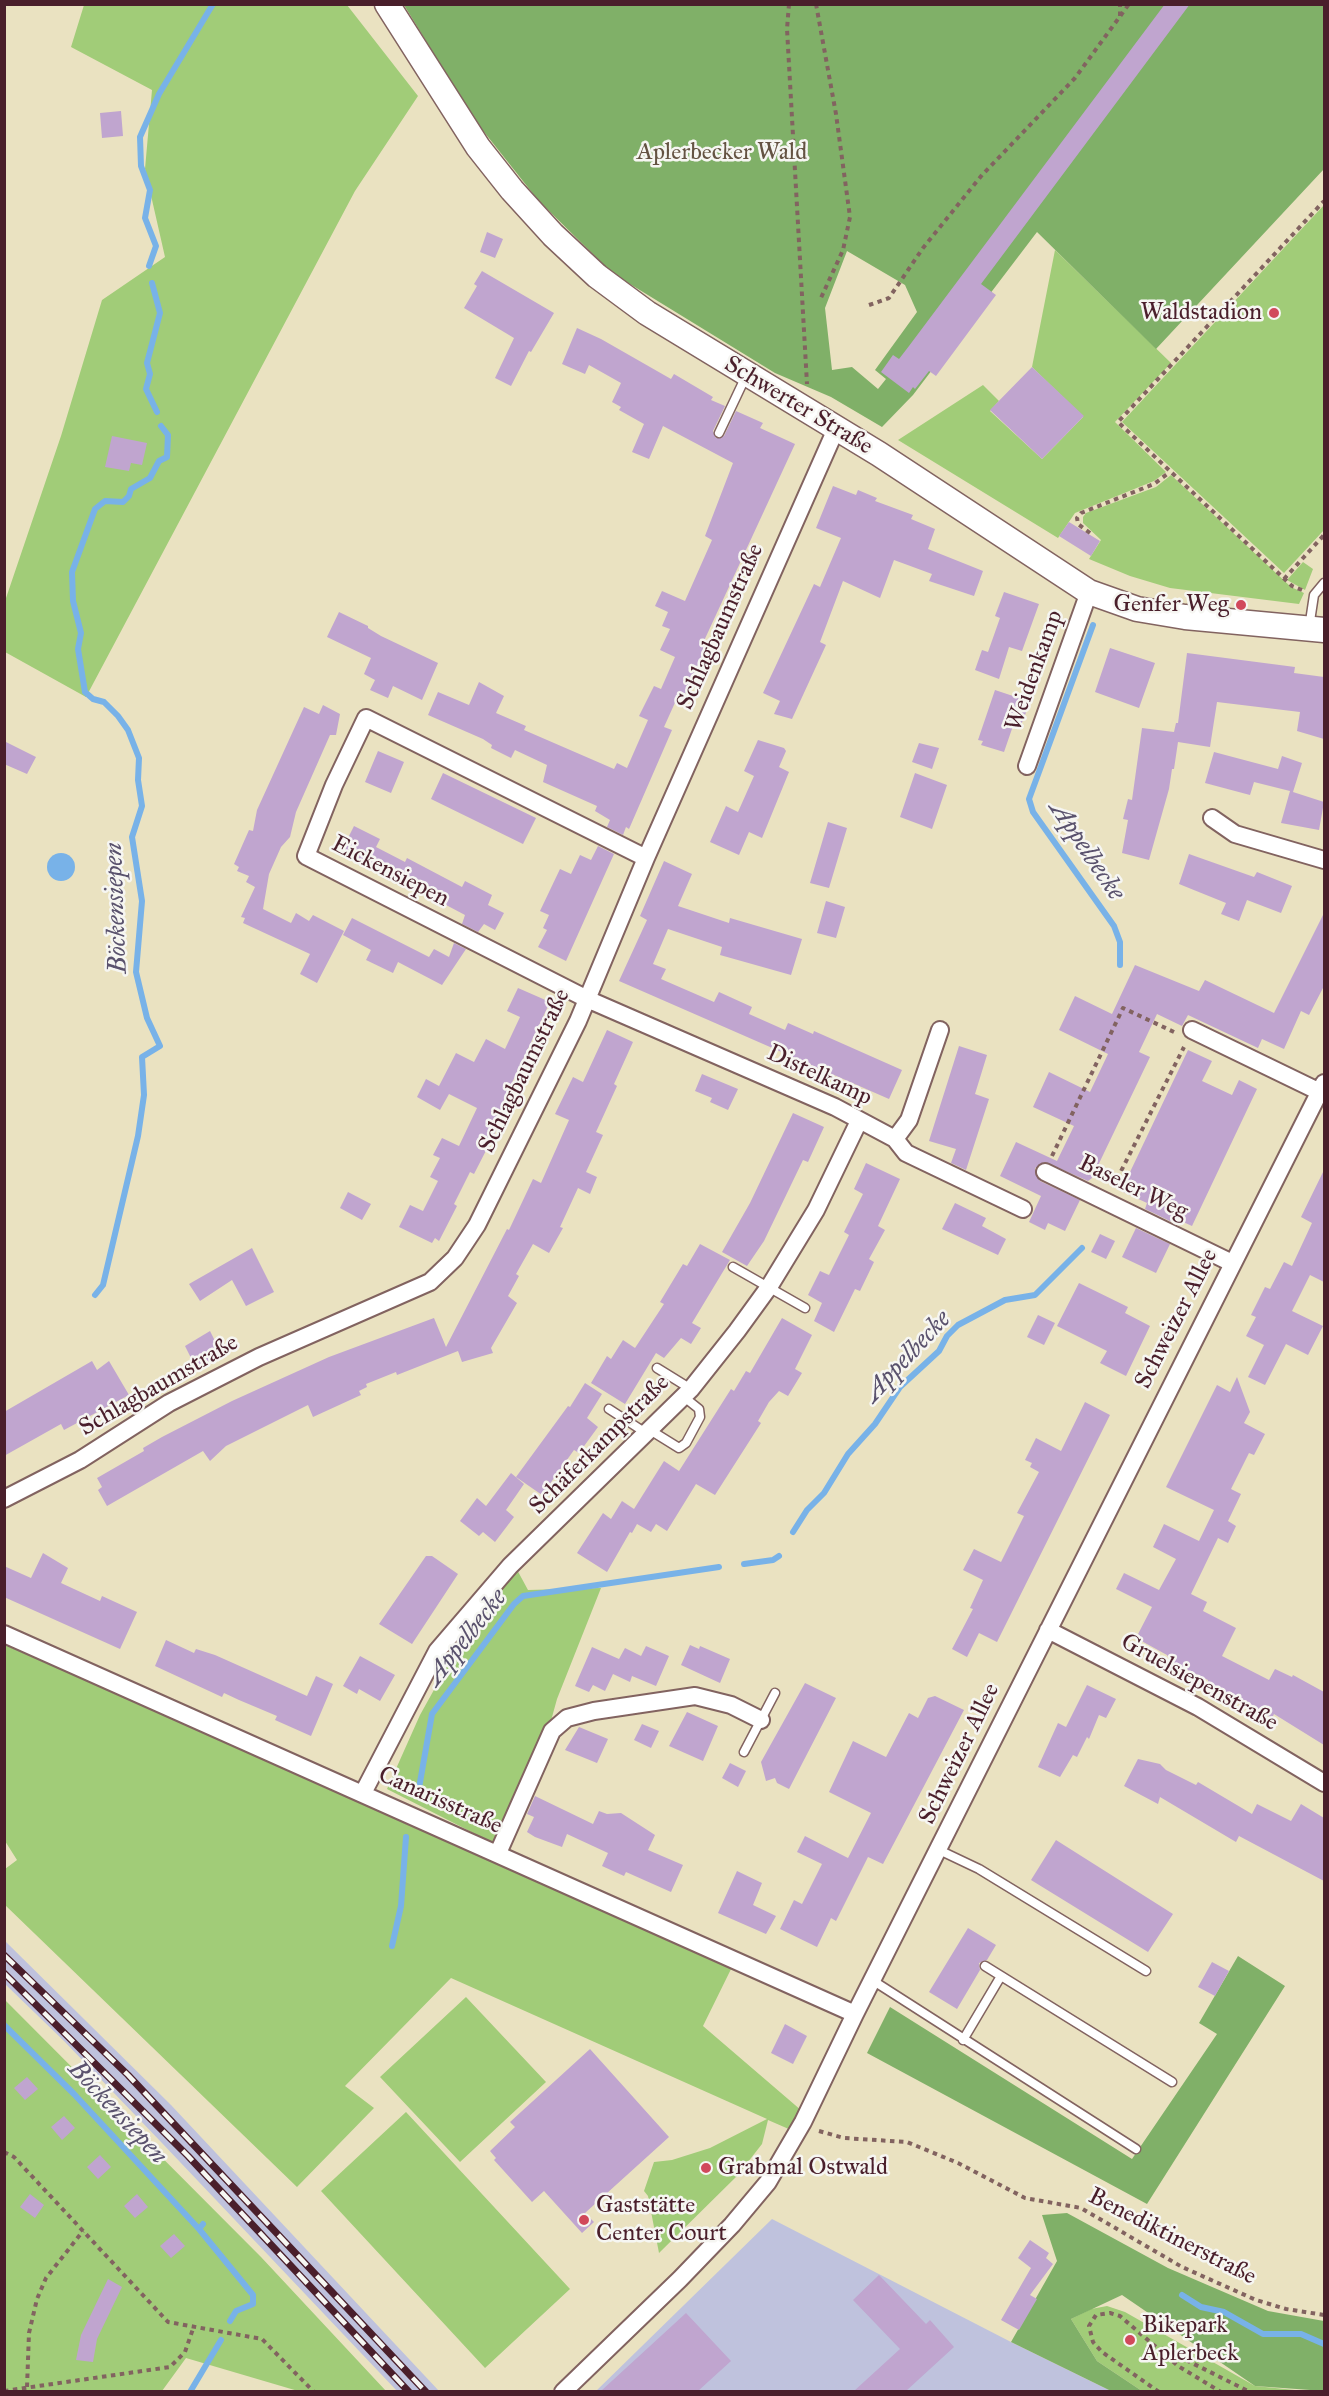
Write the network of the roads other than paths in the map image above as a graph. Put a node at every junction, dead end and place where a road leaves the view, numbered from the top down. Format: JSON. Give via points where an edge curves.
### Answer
{"nodes":[{"id":1,"x":387,"y":4,"type":"edge"},
{"id":2,"x":746,"y":375,"type":"junction"},
{"id":3,"x":836,"y":429,"type":"junction"},
{"id":4,"x":720,"y":433,"type":"dead end"},
{"id":5,"x":1324,"y":583,"type":"edge"},
{"id":6,"x":1089,"y":592,"type":"junction"},
{"id":7,"x":1317,"y":629,"type":"edge"},
{"id":8,"x":1027,"y":766,"type":"dead end"},
{"id":9,"x":1212,"y":818,"type":"dead end"},
{"id":10,"x":646,"y":858,"type":"junction"},
{"id":11,"x":1324,"y":860,"type":"edge"},
{"id":12,"x":587,"y":999,"type":"junction"},
{"id":13,"x":940,"y":1030,"type":"dead end"},
{"id":14,"x":1190,"y":1034,"type":"road end"},
{"id":15,"x":1322,"y":1088,"type":"edge"},
{"id":16,"x":1318,"y":1115,"type":"edge"},
{"id":17,"x":859,"y":1121,"type":"junction"},
{"id":18,"x":895,"y":1139,"type":"junction"},
{"id":19,"x":1045,"y":1172,"type":"road end"},
{"id":20,"x":1023,"y":1209,"type":"dead end"},
{"id":21,"x":1232,"y":1263,"type":"junction"},
{"id":22,"x":733,"y":1267,"type":"dead end"},
{"id":23,"x":769,"y":1287,"type":"junction"},
{"id":24,"x":805,"y":1308,"type":"dead end"},
{"id":25,"x":657,"y":1368,"type":"dead end"},
{"id":26,"x":687,"y":1393,"type":"junction"},
{"id":27,"x":609,"y":1409,"type":"dead end"},
{"id":28,"x":649,"y":1432,"type":"junction"},
{"id":29,"x":4,"y":1499,"type":"edge"},
{"id":30,"x":1048,"y":1630,"type":"junction"},
{"id":31,"x":4,"y":1634,"type":"edge"},
{"id":32,"x":775,"y":1693,"type":"dead end"},
{"id":33,"x":761,"y":1720,"type":"junction"},
{"id":34,"x":744,"y":1752,"type":"dead end"},
{"id":35,"x":1324,"y":1783,"type":"edge"},
{"id":36,"x":363,"y":1793,"type":"junction"},
{"id":37,"x":939,"y":1850,"type":"junction"},
{"id":38,"x":498,"y":1853,"type":"junction"},
{"id":39,"x":986,"y":1966,"type":"dead end"},
{"id":40,"x":1146,"y":1971,"type":"dead end"},
{"id":41,"x":1001,"y":1976,"type":"junction"},
{"id":42,"x":872,"y":1980,"type":"junction"},
{"id":43,"x":855,"y":2014,"type":"junction"},
{"id":44,"x":963,"y":2040,"type":"junction"},
{"id":45,"x":1172,"y":2082,"type":"dead end"},
{"id":46,"x":1136,"y":2149,"type":"dead end"},
{"id":47,"x":562,"y":2391,"type":"edge"}],
"edges":[{"from":1,"to":2,"type":"street","name":"Schwerter Straße","via":[[478,147],[553,235],[597,276],[639,307]]},
{"from":2,"to":3,"type":"street","name":"Schwerter Straße"},
{"from":2,"to":4,"type":"lane"},
{"from":3,"to":6,"type":"street","name":"Schwerter Straße"},
{"from":3,"to":10,"type":"street","name":"Schlagbaumstraße"},
{"from":5,"to":7,"type":"lane","via":[[1314,595]]},
{"from":6,"to":7,"type":"street","name":"Schwerter Straße","via":[[1137,609],[1185,617]]},
{"from":6,"to":8,"type":"street","name":"Weidenkamp"},
{"from":9,"to":11,"type":"street","via":[[1235,834]]},
{"from":10,"to":12,"type":"street","name":"Schlagbaumstraße"},
{"from":10,"to":12,"type":"street","name":"Eickensiepen","via":[[366,718],[334,785],[306,856]]},
{"from":12,"to":17,"type":"street","name":"Distelkamp"},
{"from":12,"to":29,"type":"street","name":"Schlagbaumstraße","via":[[477,1225],[455,1258],[430,1282],[259,1357],[169,1403],[80,1460]]},
{"from":13,"to":18,"type":"street","via":[[909,1120]]},
{"from":14,"to":15,"type":"street"},
{"from":15,"to":16,"type":"street","name":"Schweizer Allee"},
{"from":16,"to":21,"type":"street","name":"Schweizer Allee"},
{"from":17,"to":18,"type":"street","name":"Distelkamp"},
{"from":17,"to":23,"type":"street","name":"Schäferkampstraße","via":[[816,1210]]},
{"from":18,"to":20,"type":"street","name":"Distelkamp","via":[[906,1153]]},
{"from":19,"to":21,"type":"street","name":"Baseler Weg"},
{"from":21,"to":30,"type":"street","name":"Schweizer Allee"},
{"from":22,"to":23,"type":"lane"},
{"from":23,"to":24,"type":"lane"},
{"from":23,"to":26,"type":"street","name":"Schäferkampstraße"},
{"from":25,"to":26,"type":"lane"},
{"from":26,"to":28,"type":"street","name":"Schäferkampstraße"},
{"from":26,"to":28,"type":"lane","via":[[700,1417],[686,1443],[679,1448]]},
{"from":27,"to":28,"type":"lane"},
{"from":28,"to":36,"type":"street","name":"Schäferkampstraße","via":[[510,1566],[437,1652]]},
{"from":30,"to":35,"type":"street","name":"Gruelsiepenstraße","via":[[1188,1702]]},
{"from":30,"to":37,"type":"street","name":"Schweizer Allee"},
{"from":31,"to":36,"type":"street","name":"Canarisstraße"},
{"from":32,"to":33,"type":"lane"},
{"from":33,"to":34,"type":"lane"},
{"from":33,"to":38,"type":"street","via":[[731,1705],[695,1696],[567,1718],[552,1731]]},
{"from":36,"to":38,"type":"street","name":"Canarisstraße"},
{"from":37,"to":40,"type":"lane","via":[[979,1869]]},
{"from":37,"to":42,"type":"street","name":"Schweizer Allee"},
{"from":38,"to":43,"type":"street","name":"Canarisstraße"},
{"from":39,"to":41,"type":"lane"},
{"from":41,"to":44,"type":"lane"},
{"from":41,"to":45,"type":"lane"},
{"from":42,"to":43,"type":"street","name":"Schweizer Allee"},
{"from":42,"to":44,"type":"lane"},
{"from":43,"to":47,"type":"street","name":"Schweizer Allee","via":[[803,2122],[768,2182],[680,2279]]},
{"from":44,"to":46,"type":"lane"}]}
